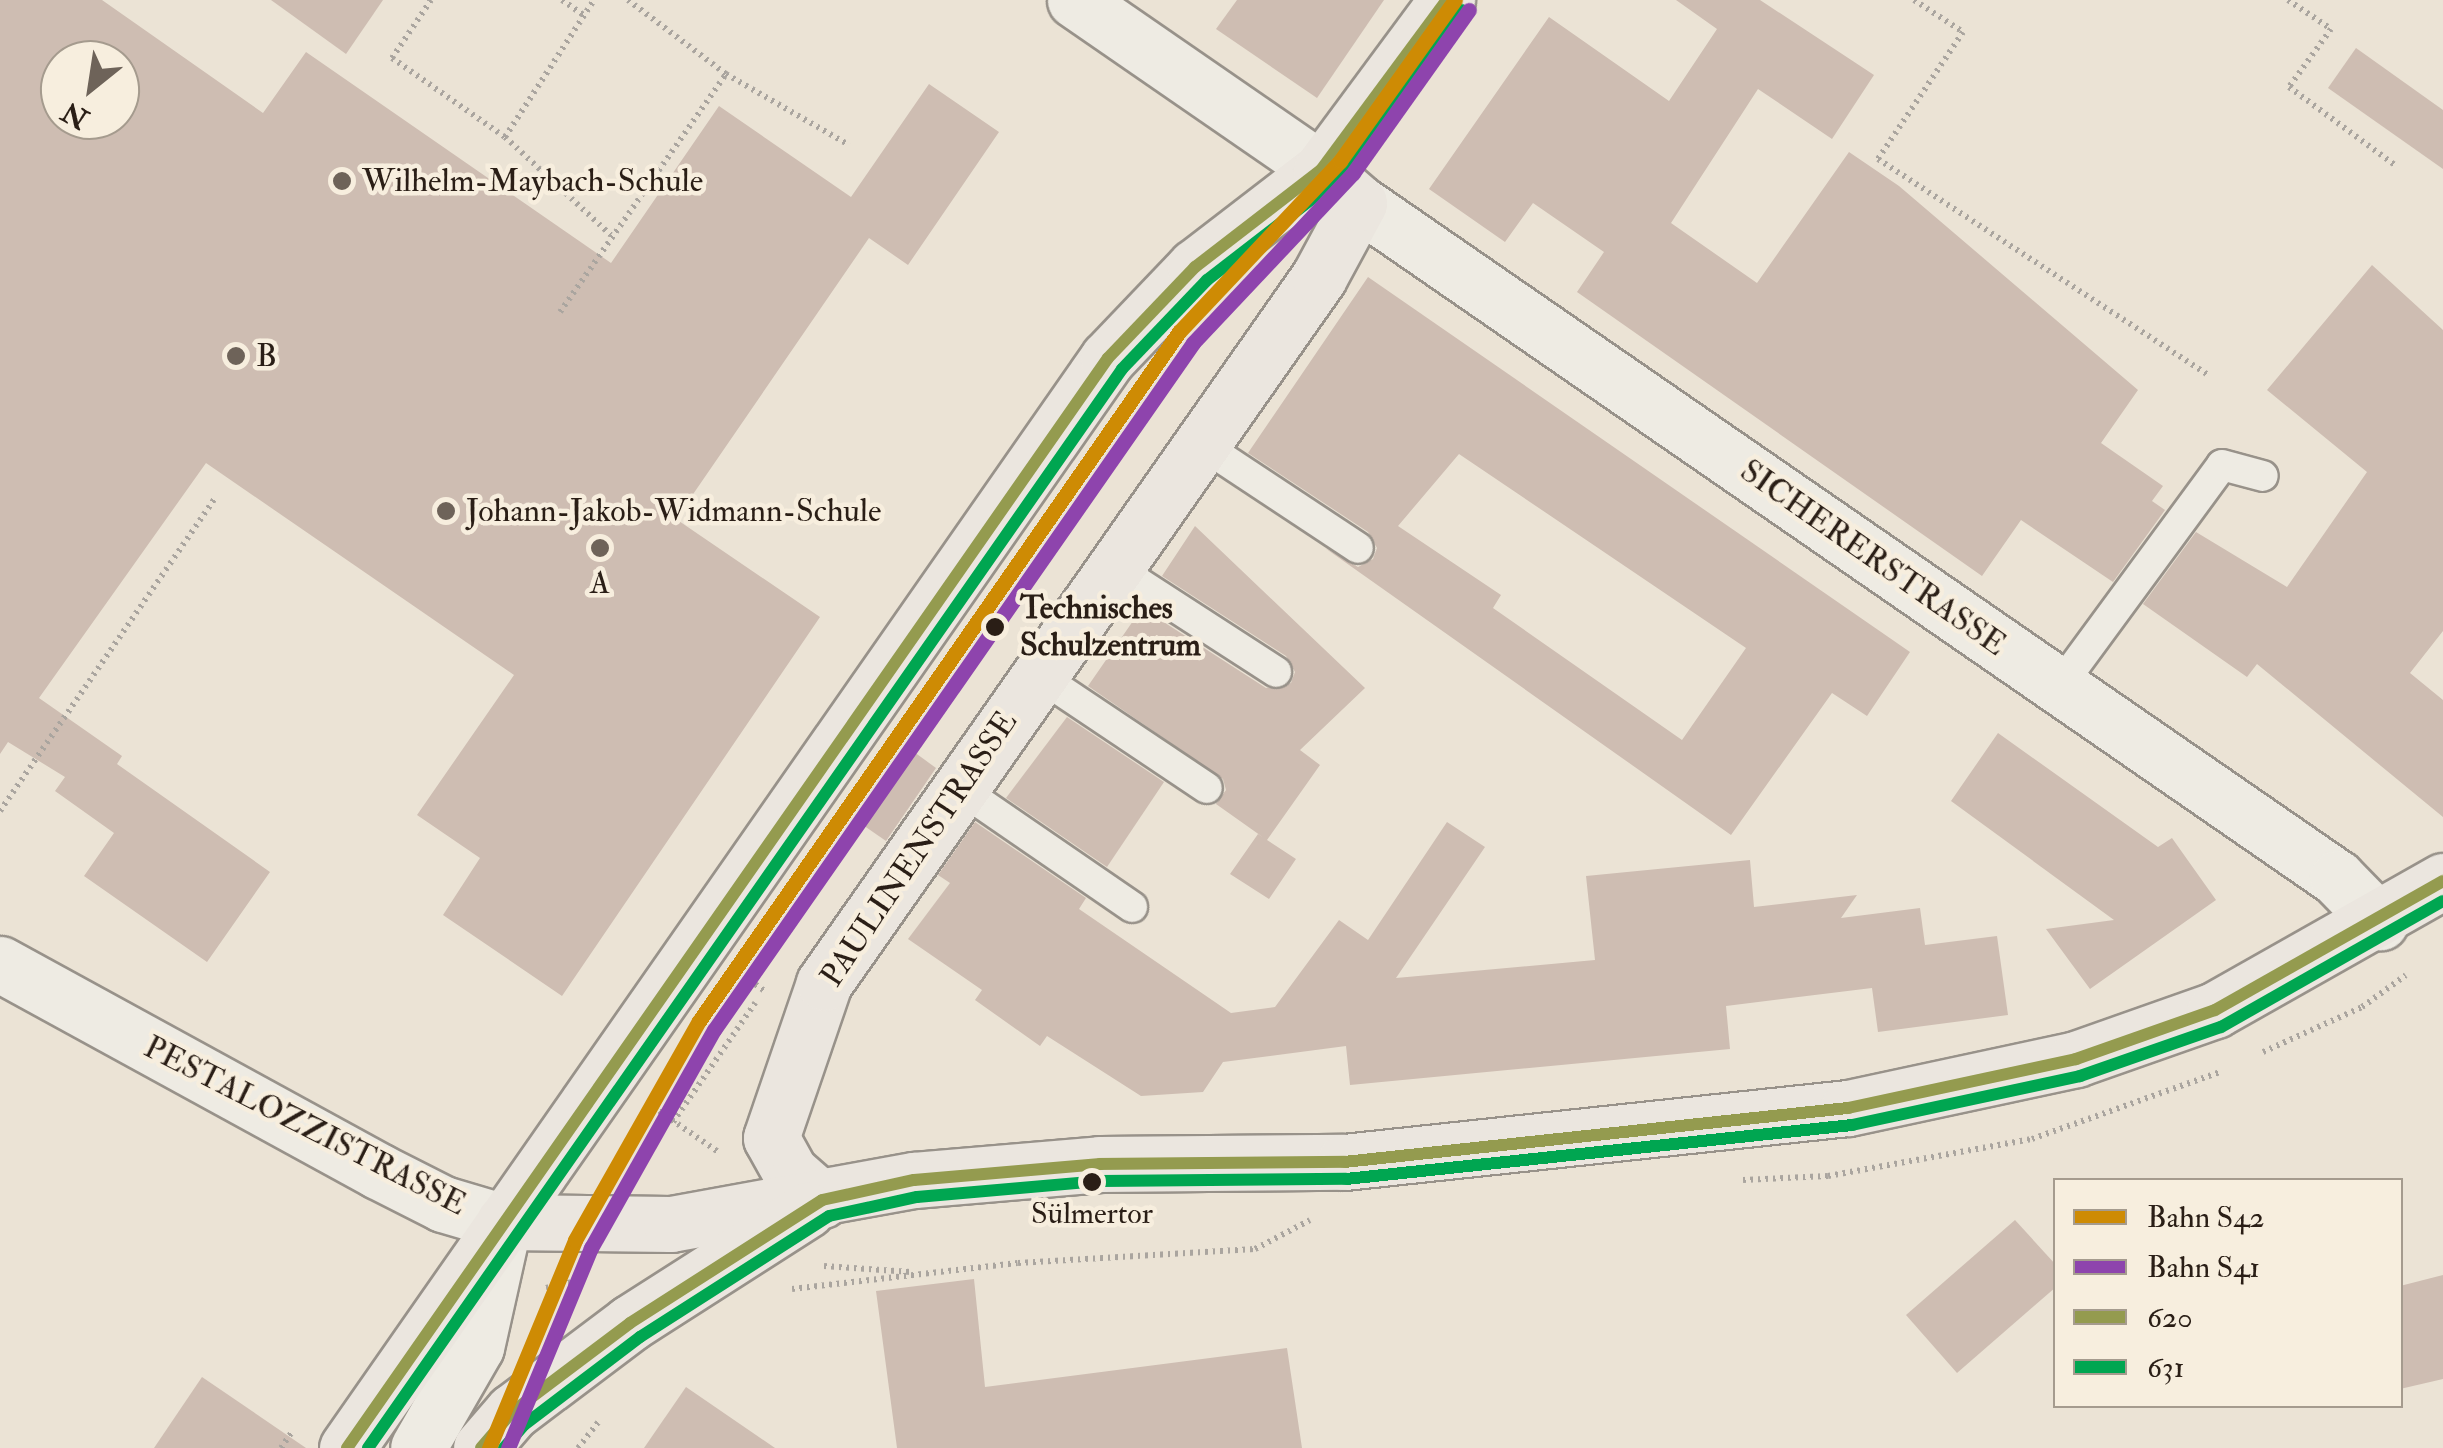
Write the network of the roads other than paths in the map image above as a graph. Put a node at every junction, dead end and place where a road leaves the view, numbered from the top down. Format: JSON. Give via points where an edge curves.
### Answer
{"nodes":[{"id":1,"x":1075,"y":0,"type":"edge"},
{"id":2,"x":1448,"y":0,"type":"edge"},
{"id":3,"x":1340,"y":186,"type":"junction"},
{"id":4,"x":1200,"y":444,"type":"junction"},
{"id":5,"x":2263,"y":476,"type":"dead end"},
{"id":6,"x":1358,"y":548,"type":"dead end"},
{"id":7,"x":1114,"y":567,"type":"junction"},
{"id":8,"x":1276,"y":672,"type":"dead end"},
{"id":9,"x":1038,"y":675,"type":"junction"},
{"id":10,"x":2059,"y":687,"type":"junction"},
{"id":11,"x":959,"y":788,"type":"junction"},
{"id":12,"x":1207,"y":788,"type":"dead end"},
{"id":13,"x":2443,"y":882,"type":"edge"},
{"id":14,"x":1132,"y":907,"type":"dead end"},
{"id":15,"x":2380,"y":922,"type":"junction"},
{"id":16,"x":0,"y":964,"type":"edge"},
{"id":17,"x":822,"y":1200,"type":"junction"},
{"id":18,"x":504,"y":1222,"type":"junction"},
{"id":19,"x":347,"y":1448,"type":"edge"},
{"id":20,"x":418,"y":1448,"type":"edge"},
{"id":21,"x":481,"y":1448,"type":"edge"}],
"edges":[{"from":1,"to":3,"type":"street","name":"SICHERERSTRASSE"},
{"from":2,"to":3,"type":"main road","name":"PAULINENSTRASSE"},
{"from":3,"to":4,"type":"main road","name":"PAULINENSTRASSE","via":[[1319,276]]},
{"from":3,"to":10,"type":"street","name":"SICHERERSTRASSE"},
{"from":3,"to":18,"type":"main road","name":"PAULINENSTRASSE","via":[[1195,267],[1108,358],[613,1076]]},
{"from":4,"to":6,"type":"lane"},
{"from":4,"to":7,"type":"main road","name":"PAULINENSTRASSE"},
{"from":5,"to":10,"type":"lane","via":[[2222,466]]},
{"from":7,"to":8,"type":"lane"},
{"from":7,"to":9,"type":"main road","name":"PAULINENSTRASSE"},
{"from":9,"to":11,"type":"main road","name":"PAULINENSTRASSE"},
{"from":9,"to":12,"type":"lane"},
{"from":10,"to":15,"type":"street","name":"SICHERERSTRASSE","via":[[2337,878]]},
{"from":11,"to":14,"type":"lane"},
{"from":11,"to":17,"type":"main road","name":"PAULINENSTRASSE","via":[[824,983],[773,1119],[771,1138],[790,1172]]},
{"from":13,"to":15,"type":"main road"},
{"from":15,"to":17,"type":"main road","via":[[2214,1010],[2076,1059],[1848,1108],[1344,1162],[1100,1164],[914,1180]]},
{"from":16,"to":18,"type":"street","name":"PESTALOZZISTRASSE","via":[[378,1171],[443,1204]]},
{"from":17,"to":18,"type":"main road","via":[[671,1224]]},
{"from":17,"to":21,"type":"main road","via":[[630,1323],[512,1412]]},
{"from":18,"to":19,"type":"main road","name":"PAULINENSTRASSE"},
{"from":18,"to":20,"type":"street","name":"PESTALOZZISTRASSE","via":[[476,1347]]}]}
